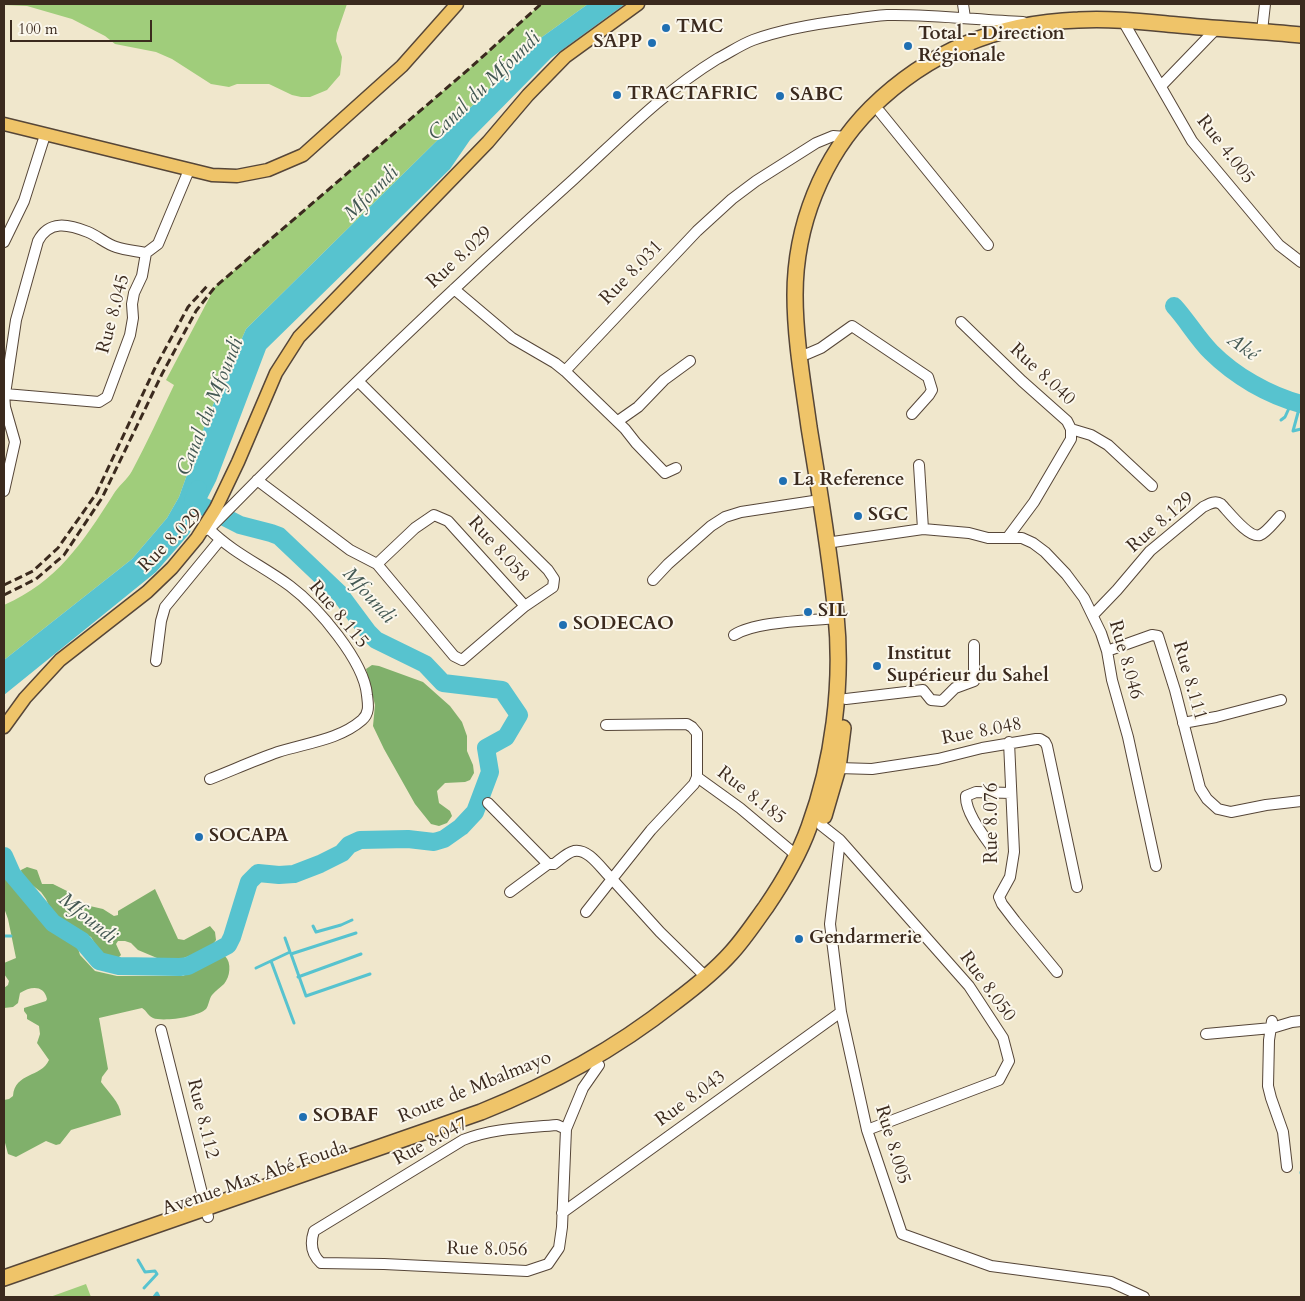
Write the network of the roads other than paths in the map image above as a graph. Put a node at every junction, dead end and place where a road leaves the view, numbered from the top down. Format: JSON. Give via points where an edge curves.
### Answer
{"nodes":[{"id":1,"x":457,"y":4,"type":"edge"},
{"id":2,"x":638,"y":4,"type":"edge"},
{"id":3,"x":963,"y":4,"type":"edge"},
{"id":4,"x":1264,"y":4,"type":"edge"},
{"id":5,"x":964,"y":18,"type":"junction"},
{"id":6,"x":1123,"y":21,"type":"junction"},
{"id":7,"x":1039,"y":23,"type":"junction"},
{"id":8,"x":1217,"y":28,"type":"junction"},
{"id":9,"x":1262,"y":31,"type":"junction"},
{"id":10,"x":1301,"y":35,"type":"edge"},
{"id":11,"x":1161,"y":86,"type":"junction"},
{"id":12,"x":880,"y":112,"type":"junction"},
{"id":13,"x":4,"y":124,"type":"edge"},
{"id":14,"x":45,"y":135,"type":"junction"},
{"id":15,"x":846,"y":137,"type":"junction"},
{"id":16,"x":189,"y":170,"type":"junction"},
{"id":17,"x":4,"y":242,"type":"edge"},
{"id":18,"x":988,"y":244,"type":"dead end"},
{"id":19,"x":146,"y":254,"type":"junction"},
{"id":20,"x":1301,"y":262,"type":"edge"},
{"id":21,"x":454,"y":288,"type":"junction"},
{"id":22,"x":962,"y":322,"type":"dead end"},
{"id":23,"x":807,"y":354,"type":"junction"},
{"id":24,"x":690,"y":360,"type":"dead end"},
{"id":25,"x":565,"y":370,"type":"junction"},
{"id":26,"x":358,"y":381,"type":"junction"},
{"id":27,"x":4,"y":394,"type":"edge"},
{"id":28,"x":912,"y":414,"type":"dead end"},
{"id":29,"x":618,"y":421,"type":"junction"},
{"id":30,"x":1071,"y":429,"type":"junction"},
{"id":31,"x":919,"y":465,"type":"dead end"},
{"id":32,"x":676,"y":468,"type":"dead end"},
{"id":33,"x":257,"y":480,"type":"junction"},
{"id":34,"x":1152,"y":486,"type":"dead end"},
{"id":35,"x":4,"y":492,"type":"edge"},
{"id":36,"x":820,"y":500,"type":"junction"},
{"id":37,"x":1280,"y":516,"type":"dead end"},
{"id":38,"x":922,"y":529,"type":"junction"},
{"id":39,"x":205,"y":530,"type":"junction"},
{"id":40,"x":1008,"y":538,"type":"junction"},
{"id":41,"x":220,"y":540,"type":"junction"},
{"id":42,"x":830,"y":542,"type":"junction"},
{"id":43,"x":377,"y":564,"type":"junction"},
{"id":44,"x":654,"y":580,"type":"dead end"},
{"id":45,"x":525,"y":606,"type":"junction"},
{"id":46,"x":1093,"y":615,"type":"junction"},
{"id":47,"x":837,"y":618,"type":"junction"},
{"id":48,"x":734,"y":634,"type":"dead end"},
{"id":49,"x":974,"y":645,"type":"dead end"},
{"id":50,"x":1107,"y":651,"type":"junction"},
{"id":51,"x":156,"y":661,"type":"dead end"},
{"id":52,"x":846,"y":699,"type":"junction"},
{"id":53,"x":1282,"y":700,"type":"dead end"},
{"id":54,"x":1182,"y":723,"type":"junction"},
{"id":55,"x":606,"y":725,"type":"dead end"},
{"id":56,"x":4,"y":727,"type":"edge"},
{"id":57,"x":1009,"y":742,"type":"junction"},
{"id":58,"x":838,"y":768,"type":"junction"},
{"id":59,"x":697,"y":776,"type":"junction"},
{"id":60,"x":210,"y":779,"type":"dead end"},
{"id":61,"x":1011,"y":793,"type":"junction"},
{"id":62,"x":1301,"y":801,"type":"edge"},
{"id":63,"x":488,"y":803,"type":"dead end"},
{"id":64,"x":821,"y":825,"type":"junction"},
{"id":65,"x":840,"y":840,"type":"junction"},
{"id":66,"x":993,"y":849,"type":"dead end"},
{"id":67,"x":796,"y":855,"type":"junction"},
{"id":68,"x":548,"y":864,"type":"junction"},
{"id":69,"x":1156,"y":866,"type":"dead end"},
{"id":70,"x":612,"y":879,"type":"junction"},
{"id":71,"x":1077,"y":887,"type":"dead end"},
{"id":72,"x":510,"y":892,"type":"dead end"},
{"id":73,"x":586,"y":912,"type":"dead end"},
{"id":74,"x":1057,"y":972,"type":"dead end"},
{"id":75,"x":706,"y":977,"type":"junction"},
{"id":76,"x":840,"y":1012,"type":"junction"},
{"id":77,"x":1301,"y":1021,"type":"edge"},
{"id":78,"x":1272,"y":1024,"type":"junction"},
{"id":79,"x":161,"y":1030,"type":"dead end"},
{"id":80,"x":1206,"y":1034,"type":"dead end"},
{"id":81,"x":599,"y":1065,"type":"junction"},
{"id":82,"x":566,"y":1129,"type":"junction"},
{"id":83,"x":867,"y":1130,"type":"junction"},
{"id":84,"x":1287,"y":1167,"type":"dead end"},
{"id":85,"x":207,"y":1213,"type":"junction"},
{"id":86,"x":562,"y":1213,"type":"junction"},
{"id":87,"x":314,"y":1231,"type":"joint"},
{"id":88,"x":4,"y":1279,"type":"edge"},
{"id":89,"x":1144,"y":1297,"type":"edge"}],
"edges":[{"from":1,"to":16,"type":"main road","via":[[402,66],[303,154],[268,170],[237,176]]},
{"from":2,"to":39,"type":"main road","via":[[565,58],[299,337],[276,373]]},
{"from":3,"to":5,"type":"street"},
{"from":4,"to":9,"type":"street"},
{"from":5,"to":7,"type":"street","name":"Rue 8.029"},
{"from":5,"to":21,"type":"street","name":"Rue 8.029","via":[[885,15],[805,25],[751,41],[730,52],[686,79],[634,121]]},
{"from":6,"to":7,"type":"highway"},
{"from":6,"to":8,"type":"highway"},
{"from":6,"to":11,"type":"street","name":"Rue 4.005"},
{"from":7,"to":12,"type":"highway","via":[[926,74]]},
{"from":7,"to":15,"type":"highway","name":"Route de Mbalmayo","via":[[991,34],[946,52],[918,68],[882,97]]},
{"from":8,"to":9,"type":"highway"},
{"from":8,"to":11,"type":"street"},
{"from":9,"to":10,"type":"highway"},
{"from":11,"to":20,"type":"street","name":"Rue 4.005","via":[[1192,141],[1279,245]]},
{"from":12,"to":18,"type":"street"},
{"from":12,"to":23,"type":"highway","via":[[849,148],[832,178],[812,226],[803,301]]},
{"from":13,"to":14,"type":"main road"},
{"from":14,"to":16,"type":"main road"},
{"from":14,"to":17,"type":"street","via":[[24,201]]},
{"from":15,"to":25,"type":"street","name":"Rue 8.031","via":[[833,136],[816,144],[732,199]]},
{"from":15,"to":36,"type":"highway","name":"Route de Mbalmayo","via":[[812,199],[802,230],[796,269],[794,297],[801,375]]},
{"from":16,"to":19,"type":"street","via":[[158,244]]},
{"from":19,"to":27,"type":"street","name":"Rue 8.045","via":[[142,276],[134,293],[130,335],[107,397],[99,402]]},
{"from":19,"to":27,"type":"street","via":[[115,247],[89,232],[68,227],[54,226],[42,233],[16,320]]},
{"from":21,"to":25,"type":"street","via":[[512,338]]},
{"from":21,"to":26,"type":"street","name":"Rue 8.029"},
{"from":22,"to":30,"type":"street","name":"Rue 8.040"},
{"from":23,"to":28,"type":"street","via":[[852,326],[928,377],[932,390]]},
{"from":23,"to":42,"type":"highway"},
{"from":24,"to":29,"type":"street","via":[[664,380],[638,408]]},
{"from":25,"to":29,"type":"street"},
{"from":26,"to":33,"type":"street","name":"Rue 8.029"},
{"from":26,"to":45,"type":"street","name":"Rue 8.058","via":[[548,570],[554,579],[553,587]]},
{"from":27,"to":35,"type":"street","via":[[15,442]]},
{"from":29,"to":32,"type":"street","via":[[665,473]]},
{"from":30,"to":34,"type":"street","via":[[1091,434],[1108,445]]},
{"from":30,"to":40,"type":"street","name":"Rue 8.040","via":[[1071,439],[1063,453]]},
{"from":31,"to":38,"type":"street"},
{"from":33,"to":39,"type":"street","name":"Rue 8.029"},
{"from":33,"to":43,"type":"street","via":[[350,550]]},
{"from":36,"to":42,"type":"highway","name":"Route de Mbalmayo"},
{"from":36,"to":44,"type":"street","via":[[725,517],[668,564]]},
{"from":37,"to":46,"type":"street","name":"Rue 8.129","via":[[1256,536],[1221,504],[1210,502],[1150,551]]},
{"from":38,"to":40,"type":"street","name":"Rue 8.046"},
{"from":38,"to":42,"type":"street","name":"Rue 8.046"},
{"from":39,"to":41,"type":"street","name":"Rue 8.115"},
{"from":39,"to":56,"type":"main road","name":"Rue 8.029","via":[[147,592],[60,660]]},
{"from":40,"to":46,"type":"street","name":"Rue 8.046","via":[[1022,538],[1045,552],[1084,598]]},
{"from":41,"to":51,"type":"street","via":[[165,607]]},
{"from":41,"to":60,"type":"street","name":"Rue 8.115","via":[[291,587],[320,614],[354,659],[366,685],[369,708],[364,719],[326,740],[278,752]]},
{"from":42,"to":47,"type":"highway","name":"Route de Mbalmayo"},
{"from":42,"to":52,"type":"highway","name":"Avenue Max Abé Fouda","via":[[844,611]]},
{"from":43,"to":45,"type":"street","name":"Rue 8.058","via":[[415,528],[434,515],[448,521]]},
{"from":43,"to":45,"type":"street","via":[[454,656],[462,660]]},
{"from":46,"to":50,"type":"street","name":"Rue 8.046"},
{"from":47,"to":48,"type":"street","via":[[761,625]]},
{"from":47,"to":67,"type":"highway","name":"Route de Mbalmayo","via":[[838,691],[834,722],[811,822]]},
{"from":49,"to":52,"type":"street","via":[[974,681],[955,688],[942,701],[931,700],[923,690]]},
{"from":50,"to":54,"type":"street","name":"Rue 8.111","via":[[1152,635],[1158,636]]},
{"from":50,"to":69,"type":"street","name":"Rue 8.046"},
{"from":52,"to":58,"type":"highway","name":"Avenue Max Abé Fouda"},
{"from":53,"to":54,"type":"street"},
{"from":54,"to":62,"type":"street","name":"Rue 8.111","via":[[1200,788],[1218,809],[1231,812]]},
{"from":55,"to":59,"type":"street","name":"Rue 8.185","via":[[687,724],[697,733]]},
{"from":57,"to":58,"type":"street","name":"Rue 8.048","via":[[938,759],[872,769]]},
{"from":57,"to":61,"type":"street","name":"Rue 8.076"},
{"from":57,"to":71,"type":"street","name":"Rue 8.048","via":[[1040,739],[1047,746]]},
{"from":58,"to":64,"type":"highway","name":"Avenue Max Abé Fouda"},
{"from":59,"to":67,"type":"street","name":"Rue 8.185"},
{"from":59,"to":70,"type":"street","via":[[694,784]]},
{"from":61,"to":66,"type":"street","via":[[976,792],[966,796],[970,812]]},
{"from":61,"to":74,"type":"street","name":"Rue 8.076","via":[[1014,852],[1010,877],[999,897]]},
{"from":63,"to":68,"type":"street"},
{"from":64,"to":65,"type":"street"},
{"from":64,"to":81,"type":"highway","name":"Avenue Max Abé Fouda","via":[[782,901],[737,960],[695,998]]},
{"from":65,"to":76,"type":"street","name":"Rue 8.005","via":[[830,924]]},
{"from":65,"to":83,"type":"street","name":"Rue 8.050","via":[[969,986],[1003,1038],[1009,1061],[999,1080]]},
{"from":67,"to":75,"type":"highway","name":"Route de Mbalmayo","via":[[752,926]]},
{"from":68,"to":70,"type":"street","via":[[554,864],[575,851],[586,852]]},
{"from":68,"to":72,"type":"street"},
{"from":70,"to":73,"type":"street"},
{"from":70,"to":75,"type":"street"},
{"from":75,"to":85,"type":"highway","name":"Route de Mbalmayo","via":[[664,1011],[594,1058],[528,1093]]},
{"from":76,"to":83,"type":"street","name":"Rue 8.005"},
{"from":76,"to":86,"type":"street","name":"Rue 8.043"},
{"from":77,"to":78,"type":"street"},
{"from":78,"to":80,"type":"street"},
{"from":78,"to":84,"type":"street","via":[[1268,1086],[1283,1132]]},
{"from":79,"to":85,"type":"street","name":"Rue 8.112"},
{"from":81,"to":82,"type":"street","via":[[582,1088]]},
{"from":81,"to":85,"type":"highway","name":"Avenue Max Abé Fouda","via":[[531,1101],[484,1120]]},
{"from":82,"to":86,"type":"street","name":"Rue 8.056"},
{"from":82,"to":87,"type":"street","name":"Rue 8.047","via":[[557,1125],[498,1130],[463,1140]]},
{"from":83,"to":89,"type":"street","name":"Rue 8.005","via":[[902,1234],[991,1266],[1111,1282]]},
{"from":85,"to":88,"type":"highway","name":"Route de Mbalmayo"},
{"from":86,"to":87,"type":"street","name":"Rue 8.056","via":[[559,1248],[548,1264],[527,1272],[320,1263],[314,1257],[311,1239]]}]}
